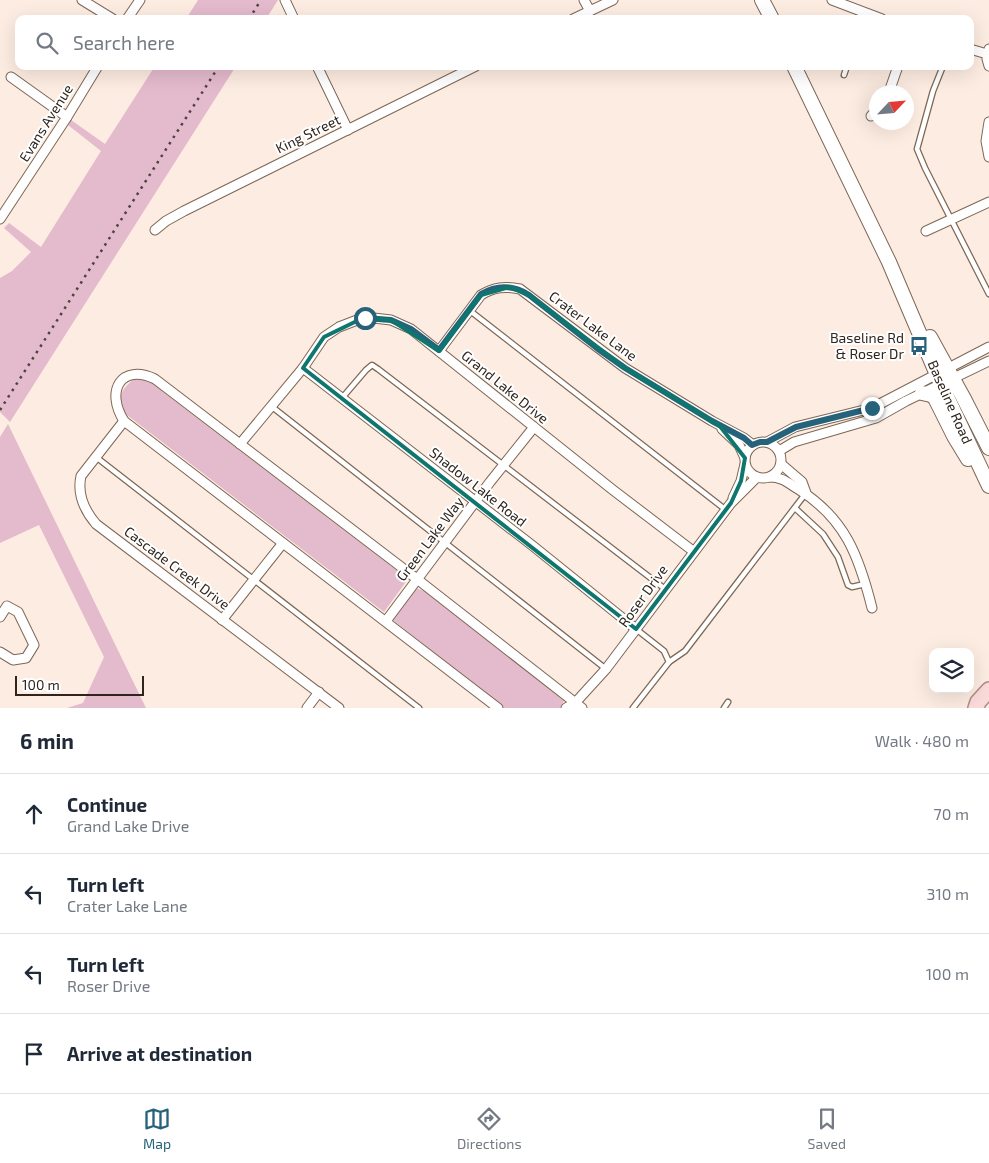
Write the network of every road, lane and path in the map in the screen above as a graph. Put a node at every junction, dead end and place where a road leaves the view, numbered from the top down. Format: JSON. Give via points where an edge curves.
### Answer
{"nodes":[{"id":1,"x":82,"y":0,"type":"edge"},
{"id":2,"x":140,"y":0,"type":"edge"},
{"id":3,"x":285,"y":0,"type":"edge"},
{"id":4,"x":584,"y":0,"type":"edge"},
{"id":5,"x":613,"y":0,"type":"edge"},
{"id":6,"x":762,"y":0,"type":"edge"},
{"id":7,"x":832,"y":0,"type":"edge"},
{"id":8,"x":590,"y":11,"type":"junction"},
{"id":9,"x":106,"y":15,"type":"edge"},
{"id":10,"x":130,"y":15,"type":"edge"},
{"id":11,"x":292,"y":15,"type":"edge"},
{"id":12,"x":582,"y":15,"type":"edge"},
{"id":13,"x":770,"y":15,"type":"edge"},
{"id":14,"x":863,"y":15,"type":"edge"},
{"id":15,"x":974,"y":49,"type":"edge"},
{"id":16,"x":988,"y":52,"type":"edge"},
{"id":17,"x":989,"y":66,"type":"edge"},
{"id":18,"x":96,"y":70,"type":"edge"},
{"id":19,"x":319,"y":70,"type":"edge"},
{"id":20,"x":468,"y":70,"type":"edge"},
{"id":21,"x":796,"y":70,"type":"edge"},
{"id":22,"x":846,"y":70,"type":"edge"},
{"id":23,"x":897,"y":70,"type":"edge"},
{"id":24,"x":941,"y":70,"type":"edge"},
{"id":25,"x":844,"y":75,"type":"dead end"},
{"id":26,"x":11,"y":77,"type":"dead end"},
{"id":27,"x":891,"y":85,"type":"edge"},
{"id":28,"x":67,"y":117,"type":"junction"},
{"id":29,"x":989,"y":122,"type":"edge"},
{"id":30,"x":348,"y":130,"type":"junction"},
{"id":31,"x":989,"y":157,"type":"edge"},
{"id":32,"x":989,"y":202,"type":"edge"},
{"id":33,"x":1,"y":215,"type":"edge"},
{"id":34,"x":952,"y":220,"type":"junction"},
{"id":35,"x":155,"y":230,"type":"dead end"},
{"id":36,"x":926,"y":232,"type":"dead end"},
{"id":37,"x":989,"y":294,"type":"edge"},
{"id":38,"x":468,"y":310,"type":"junction"},
{"id":39,"x":989,"y":347,"type":"edge"},
{"id":40,"x":439,"y":350,"type":"junction"},
{"id":41,"x":989,"y":361,"type":"edge"},
{"id":42,"x":303,"y":368,"type":"junction"},
{"id":43,"x":944,"y":376,"type":"junction"},
{"id":44,"x":922,"y":394,"type":"junction"},
{"id":45,"x":341,"y":398,"type":"junction"},
{"id":46,"x":271,"y":406,"type":"junction"},
{"id":47,"x":124,"y":421,"type":"junction"},
{"id":48,"x":719,"y":425,"type":"junction"},
{"id":49,"x":534,"y":428,"type":"junction"},
{"id":50,"x":767,"y":442,"type":"junction"},
{"id":51,"x":240,"y":444,"type":"junction"},
{"id":52,"x":752,"y":445,"type":"junction"},
{"id":53,"x":989,"y":448,"type":"edge"},
{"id":54,"x":779,"y":451,"type":"junction"},
{"id":55,"x":96,"y":457,"type":"junction"},
{"id":56,"x":745,"y":461,"type":"junction"},
{"id":57,"x":781,"y":464,"type":"junction"},
{"id":58,"x":505,"y":465,"type":"junction"},
{"id":59,"x":757,"y":477,"type":"junction"},
{"id":60,"x":770,"y":477,"type":"junction"},
{"id":61,"x":987,"y":482,"type":"edge"},
{"id":62,"x":806,"y":493,"type":"junction"},
{"id":63,"x":475,"y":502,"type":"junction"},
{"id":64,"x":728,"y":506,"type":"junction"},
{"id":65,"x":795,"y":508,"type":"junction"},
{"id":66,"x":445,"y":542,"type":"junction"},
{"id":67,"x":283,"y":543,"type":"junction"},
{"id":68,"x":693,"y":551,"type":"junction"},
{"id":69,"x":417,"y":579,"type":"junction"},
{"id":70,"x":254,"y":580,"type":"junction"},
{"id":71,"x":866,"y":584,"type":"junction"},
{"id":72,"x":665,"y":589,"type":"junction"},
{"id":73,"x":872,"y":608,"type":"dead end"},
{"id":74,"x":0,"y":616,"type":"edge"},
{"id":75,"x":222,"y":620,"type":"junction"},
{"id":76,"x":386,"y":622,"type":"junction"},
{"id":77,"x":636,"y":629,"type":"junction"},
{"id":78,"x":0,"y":652,"type":"edge"},
{"id":79,"x":669,"y":662,"type":"junction"},
{"id":80,"x":606,"y":669,"type":"junction"},
{"id":81,"x":989,"y":690,"type":"edge"},
{"id":82,"x":319,"y":692,"type":"junction"},
{"id":83,"x":728,"y":702,"type":"dead end"},
{"id":84,"x":577,"y":706,"type":"edge"},
{"id":85,"x":307,"y":708,"type":"edge"},
{"id":86,"x":339,"y":708,"type":"edge"},
{"id":87,"x":419,"y":708,"type":"edge"},
{"id":88,"x":498,"y":708,"type":"edge"},
{"id":89,"x":566,"y":708,"type":"edge"},
{"id":90,"x":633,"y":708,"type":"edge"},
{"id":91,"x":724,"y":708,"type":"edge"},
{"id":92,"x":976,"y":708,"type":"edge"}],
"edges":[{"from":1,"to":9,"type":"street"},
{"from":2,"to":10,"type":"street"},
{"from":3,"to":11,"type":"street"},
{"from":4,"to":8,"type":"street"},
{"from":5,"to":8,"type":"street"},
{"from":6,"to":13,"type":"main road"},
{"from":7,"to":14,"type":"street"},
{"from":8,"to":12,"type":"street"},
{"from":15,"to":16,"type":"street"},
{"from":16,"to":17,"type":"street"},
{"from":18,"to":28,"type":"street","name":"Evans Avenue"},
{"from":19,"to":30,"type":"street"},
{"from":20,"to":30,"type":"street","name":"King Street"},
{"from":21,"to":43,"type":"main road","name":"Baseline Road"},
{"from":22,"to":25,"type":"lane"},
{"from":23,"to":27,"type":"street"},
{"from":24,"to":34,"type":"lane","via":[[918,149]]},
{"from":26,"to":28,"type":"street"},
{"from":28,"to":33,"type":"street","name":"Evans Avenue"},
{"from":29,"to":31,"type":"street","via":[[986,141]]},
{"from":30,"to":35,"type":"street","name":"King Street","via":[[184,211]]},
{"from":32,"to":34,"type":"street"},
{"from":34,"to":36,"type":"street"},
{"from":34,"to":37,"type":"lane"},
{"from":38,"to":40,"type":"street","name":"Crater Lake Lane"},
{"from":38,"to":48,"type":"street","name":"Crater Lake Lane","via":[[481,294],[490,289],[520,289],[625,368]]},
{"from":38,"to":64,"type":"lane"},
{"from":39,"to":43,"type":"street"},
{"from":40,"to":42,"type":"street","name":"Grand Lake Drive","via":[[411,329],[391,320],[365,318],[324,337]]},
{"from":40,"to":49,"type":"street","name":"Grand Lake Drive"},
{"from":41,"to":43,"type":"street"},
{"from":42,"to":45,"type":"street","name":"Shadow Lake Road"},
{"from":42,"to":46,"type":"street","name":"Grand Lake Drive"},
{"from":43,"to":44,"type":"street"},
{"from":43,"to":50,"type":"street","via":[[872,408],[796,427]]},
{"from":43,"to":53,"type":"main road","name":"Baseline Road"},
{"from":43,"to":61,"type":"main road","name":"Baseline Road"},
{"from":44,"to":54,"type":"street","via":[[876,418],[794,442]]},
{"from":44,"to":61,"type":"main road","via":[[935,398],[968,459]]},
{"from":45,"to":58,"type":"lane","via":[[372,365]]},
{"from":45,"to":63,"type":"street","name":"Shadow Lake Road"},
{"from":46,"to":51,"type":"street","name":"Grand Lake Drive"},
{"from":46,"to":66,"type":"lane"},
{"from":47,"to":51,"type":"street","via":[[115,401],[115,390],[124,379],[147,375]]},
{"from":47,"to":55,"type":"street","name":"Cascade Creek Drive"},
{"from":47,"to":67,"type":"street"},
{"from":48,"to":52,"type":"street","name":"Crater Lake Lane"},
{"from":48,"to":56,"type":"street","name":"Crater Lake Lane","via":[[739,445]]},
{"from":49,"to":58,"type":"street","name":"Green Lake Way"},
{"from":49,"to":68,"type":"street","name":"Grand Lake Drive"},
{"from":50,"to":52,"type":"street"},
{"from":50,"to":54,"type":"street"},
{"from":51,"to":69,"type":"street"},
{"from":52,"to":56,"type":"street","via":[[747,450]]},
{"from":54,"to":57,"type":"street"},
{"from":55,"to":70,"type":"lane"},
{"from":55,"to":75,"type":"street","name":"Cascade Creek Drive","via":[[81,476],[79,484],[89,516]]},
{"from":56,"to":59,"type":"street","via":[[748,471]]},
{"from":56,"to":64,"type":"street","name":"Roser Drive"},
{"from":57,"to":60,"type":"street"},
{"from":57,"to":62,"type":"street","via":[[802,482]]},
{"from":58,"to":63,"type":"street","name":"Green Lake Way"},
{"from":58,"to":72,"type":"lane"},
{"from":59,"to":60,"type":"street"},
{"from":59,"to":64,"type":"street","name":"Roser Drive"},
{"from":60,"to":62,"type":"street","via":[[779,477]]},
{"from":62,"to":65,"type":"lane"},
{"from":62,"to":71,"type":"street","via":[[841,527],[860,563]]},
{"from":63,"to":66,"type":"street","name":"Green Lake Way"},
{"from":63,"to":77,"type":"street","name":"Shadow Lake Road"},
{"from":64,"to":68,"type":"street","name":"Roser Drive"},
{"from":65,"to":71,"type":"lane","via":[[823,534],[838,557],[848,585]]},
{"from":65,"to":79,"type":"lane","via":[[685,652]]},
{"from":66,"to":69,"type":"street","name":"Green Lake Way"},
{"from":66,"to":80,"type":"lane"},
{"from":67,"to":70,"type":"street"},
{"from":67,"to":76,"type":"street"},
{"from":68,"to":72,"type":"street","name":"Roser Drive"},
{"from":69,"to":76,"type":"street","name":"Green Lake Way"},
{"from":69,"to":84,"type":"street"},
{"from":70,"to":75,"type":"street"},
{"from":70,"to":87,"type":"lane"},
{"from":71,"to":73,"type":"street"},
{"from":72,"to":77,"type":"street","name":"Roser Drive"},
{"from":74,"to":78,"type":"street","via":[[7,606],[18,612],[34,645],[26,658],[13,660]]},
{"from":75,"to":82,"type":"street","name":"Cascade Creek Drive"},
{"from":76,"to":88,"type":"street"},
{"from":77,"to":79,"type":"lane","via":[[664,651]]},
{"from":77,"to":80,"type":"street","name":"Roser Drive"},
{"from":79,"to":90,"type":"lane"},
{"from":80,"to":84,"type":"street","name":"Roser Drive"},
{"from":81,"to":92,"type":"main road"},
{"from":82,"to":85,"type":"street"},
{"from":82,"to":86,"type":"street","name":"Cascade Creek Drive"},
{"from":83,"to":91,"type":"lane"},
{"from":84,"to":89,"type":"street","name":"Roser Drive"}]}
